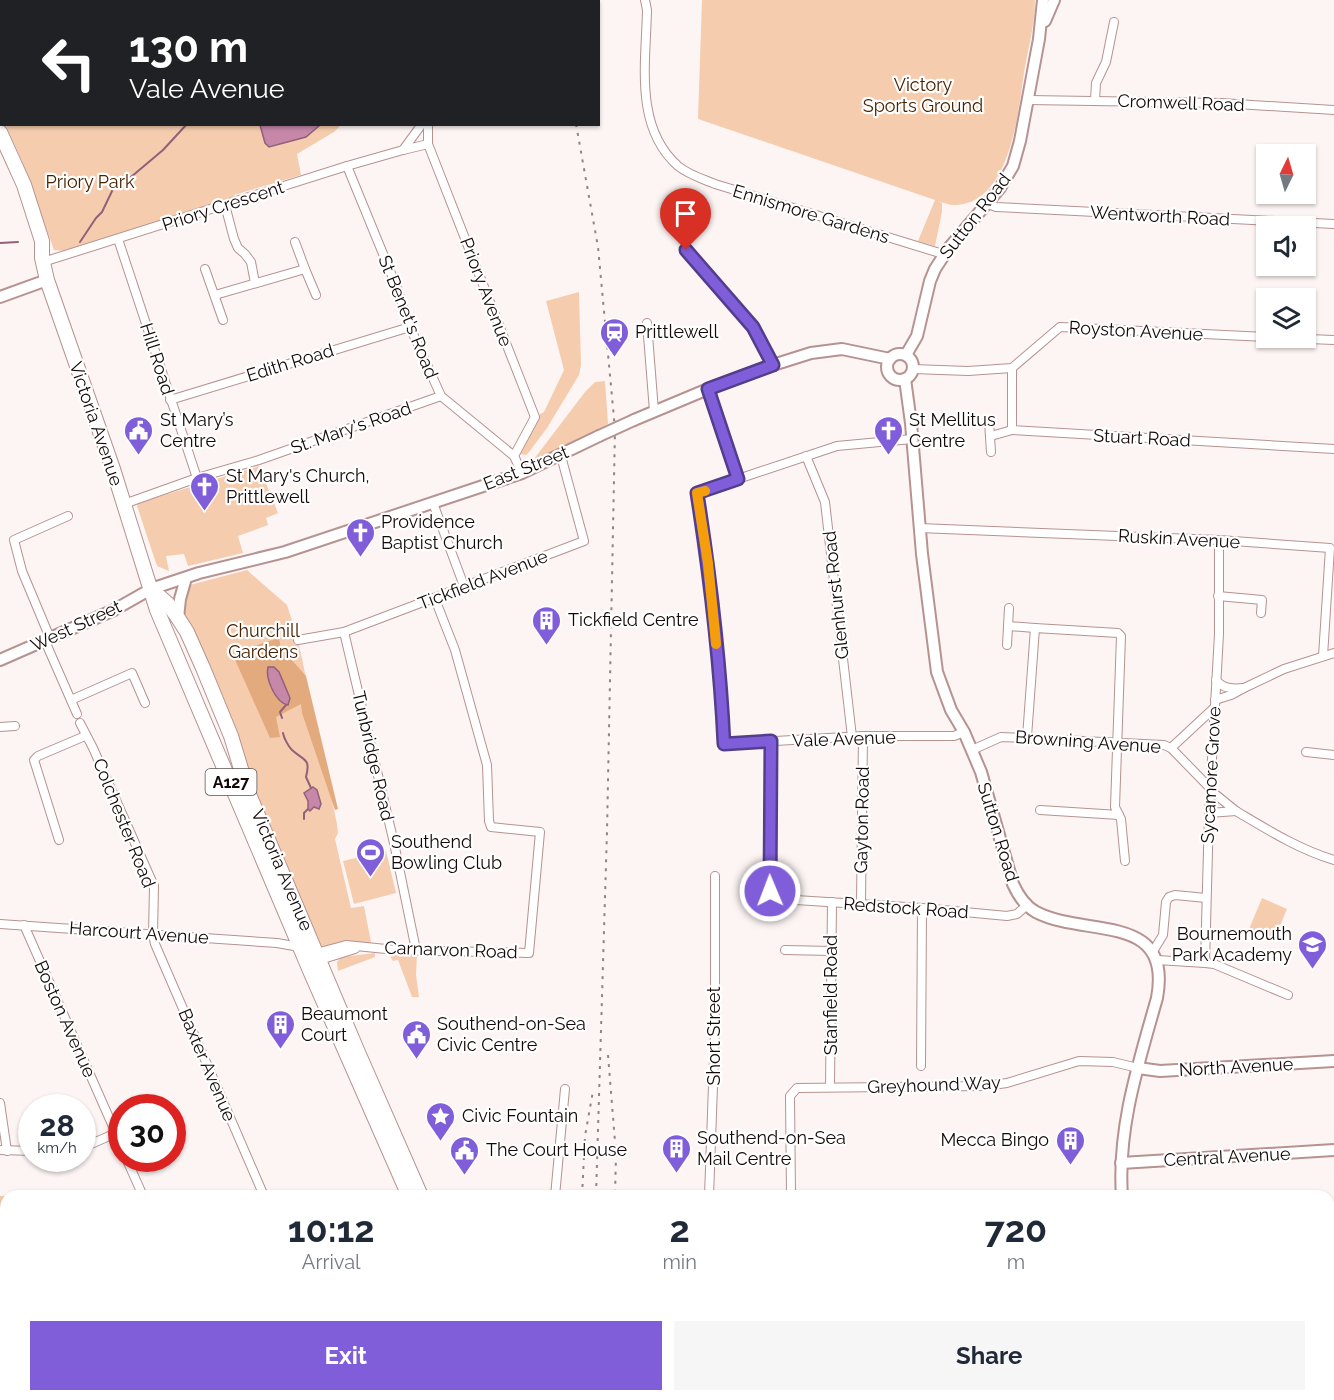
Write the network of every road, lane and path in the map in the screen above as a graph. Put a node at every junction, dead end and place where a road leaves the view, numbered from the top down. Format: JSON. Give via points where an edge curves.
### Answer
{"nodes":[{"id":1,"x":645,"y":0,"type":"edge"},
{"id":2,"x":1043,"y":0,"type":"edge"},
{"id":3,"x":1054,"y":0,"type":"edge"},
{"id":4,"x":1114,"y":22,"type":"dead end"},
{"id":5,"x":1039,"y":39,"type":"junction"},
{"id":6,"x":1028,"y":100,"type":"junction"},
{"id":7,"x":1095,"y":100,"type":"junction"},
{"id":8,"x":1334,"y":110,"type":"edge"},
{"id":9,"x":421,"y":126,"type":"edge"},
{"id":10,"x":428,"y":126,"type":"edge"},
{"id":11,"x":0,"y":132,"type":"edge"},
{"id":12,"x":428,"y":144,"type":"junction"},
{"id":13,"x":403,"y":150,"type":"junction"},
{"id":14,"x":0,"y":153,"type":"edge"},
{"id":15,"x":347,"y":166,"type":"junction"},
{"id":16,"x":987,"y":204,"type":"junction"},
{"id":17,"x":225,"y":205,"type":"junction"},
{"id":18,"x":1334,"y":224,"type":"edge"},
{"id":19,"x":118,"y":239,"type":"junction"},
{"id":20,"x":295,"y":242,"type":"dead end"},
{"id":21,"x":686,"y":250,"type":"dead end"},
{"id":22,"x":943,"y":254,"type":"junction"},
{"id":23,"x":43,"y":260,"type":"junction"},
{"id":24,"x":205,"y":269,"type":"dead end"},
{"id":25,"x":305,"y":269,"type":"junction"},
{"id":26,"x":47,"y":280,"type":"junction"},
{"id":27,"x":255,"y":283,"type":"junction"},
{"id":28,"x":215,"y":295,"type":"junction"},
{"id":29,"x":316,"y":295,"type":"dead end"},
{"id":30,"x":0,"y":297,"type":"edge"},
{"id":31,"x":223,"y":320,"type":"dead end"},
{"id":32,"x":647,"y":323,"type":"dead end"},
{"id":33,"x":410,"y":327,"type":"junction"},
{"id":34,"x":1256,"y":337,"type":"edge"},
{"id":35,"x":1316,"y":339,"type":"edge"},
{"id":36,"x":1334,"y":340,"type":"edge"},
{"id":37,"x":860,"y":353,"type":"junction"},
{"id":38,"x":906,"y":355,"type":"junction"},
{"id":39,"x":890,"y":359,"type":"junction"},
{"id":40,"x":773,"y":365,"type":"junction"},
{"id":41,"x":1012,"y":368,"type":"junction"},
{"id":42,"x":914,"y":369,"type":"junction"},
{"id":43,"x":888,"y":372,"type":"junction"},
{"id":44,"x":905,"y":380,"type":"junction"},
{"id":45,"x":708,"y":389,"type":"junction"},
{"id":46,"x":441,"y":396,"type":"junction"},
{"id":47,"x":170,"y":400,"type":"junction"},
{"id":48,"x":654,"y":411,"type":"junction"},
{"id":49,"x":989,"y":422,"type":"dead end"},
{"id":50,"x":1012,"y":430,"type":"junction"},
{"id":51,"x":991,"y":436,"type":"junction"},
{"id":52,"x":912,"y":439,"type":"junction"},
{"id":53,"x":1334,"y":449,"type":"edge"},
{"id":54,"x":991,"y":452,"type":"dead end"},
{"id":55,"x":514,"y":456,"type":"junction"},
{"id":56,"x":561,"y":456,"type":"junction"},
{"id":57,"x":806,"y":456,"type":"junction"},
{"id":58,"x":522,"y":473,"type":"junction"},
{"id":59,"x":197,"y":478,"type":"junction"},
{"id":60,"x":738,"y":479,"type":"junction"},
{"id":61,"x":433,"y":503,"type":"junction"},
{"id":62,"x":124,"y":504,"type":"junction"},
{"id":63,"x":68,"y":516,"type":"dead end"},
{"id":64,"x":919,"y":528,"type":"junction"},
{"id":65,"x":1219,"y":540,"type":"junction"},
{"id":66,"x":1332,"y":548,"type":"edge"},
{"id":67,"x":186,"y":578,"type":"junction"},
{"id":68,"x":464,"y":586,"type":"junction"},
{"id":69,"x":151,"y":589,"type":"junction"},
{"id":70,"x":1262,"y":590,"type":"dead end"},
{"id":71,"x":1218,"y":596,"type":"junction"},
{"id":72,"x":435,"y":599,"type":"junction"},
{"id":73,"x":1262,"y":600,"type":"junction"},
{"id":74,"x":1009,"y":608,"type":"dead end"},
{"id":75,"x":1261,"y":613,"type":"dead end"},
{"id":76,"x":178,"y":618,"type":"junction"},
{"id":77,"x":1008,"y":626,"type":"junction"},
{"id":78,"x":1035,"y":628,"type":"junction"},
{"id":79,"x":344,"y":632,"type":"junction"},
{"id":80,"x":48,"y":640,"type":"junction"},
{"id":81,"x":298,"y":640,"type":"dead end"},
{"id":82,"x":1007,"y":645,"type":"dead end"},
{"id":83,"x":1334,"y":653,"type":"edge"},
{"id":84,"x":1323,"y":656,"type":"junction"},
{"id":85,"x":0,"y":660,"type":"edge"},
{"id":86,"x":1216,"y":680,"type":"junction"},
{"id":87,"x":1244,"y":688,"type":"junction"},
{"id":88,"x":71,"y":700,"type":"junction"},
{"id":89,"x":145,"y":703,"type":"dead end"},
{"id":90,"x":1215,"y":704,"type":"junction"},
{"id":91,"x":77,"y":714,"type":"dead end"},
{"id":92,"x":80,"y":723,"type":"dead end"},
{"id":93,"x":15,"y":726,"type":"dead end"},
{"id":94,"x":0,"y":727,"type":"edge"},
{"id":95,"x":964,"y":732,"type":"junction"},
{"id":96,"x":86,"y":735,"type":"junction"},
{"id":97,"x":863,"y":736,"type":"junction"},
{"id":98,"x":852,"y":737,"type":"junction"},
{"id":99,"x":1027,"y":737,"type":"junction"},
{"id":100,"x":771,"y":741,"type":"junction"},
{"id":101,"x":1119,"y":743,"type":"junction"},
{"id":102,"x":1171,"y":747,"type":"junction"},
{"id":103,"x":972,"y":750,"type":"junction"},
{"id":104,"x":1306,"y":752,"type":"dead end"},
{"id":105,"x":1334,"y":755,"type":"edge"},
{"id":106,"x":1210,"y":789,"type":"junction"},
{"id":107,"x":1040,"y":810,"type":"dead end"},
{"id":108,"x":1236,"y":811,"type":"junction"},
{"id":109,"x":1209,"y":813,"type":"junction"},
{"id":110,"x":1119,"y":815,"type":"junction"},
{"id":111,"x":59,"y":840,"type":"dead end"},
{"id":112,"x":1334,"y":860,"type":"edge"},
{"id":113,"x":1125,"y":861,"type":"dead end"},
{"id":114,"x":716,"y":876,"type":"dead end"},
{"id":115,"x":1206,"y":898,"type":"junction"},
{"id":116,"x":832,"y":902,"type":"junction"},
{"id":117,"x":861,"y":903,"type":"junction"},
{"id":118,"x":1027,"y":905,"type":"junction"},
{"id":119,"x":921,"y":908,"type":"junction"},
{"id":120,"x":0,"y":924,"type":"edge"},
{"id":121,"x":24,"y":925,"type":"junction"},
{"id":122,"x":295,"y":933,"type":"junction"},
{"id":123,"x":153,"y":934,"type":"junction"},
{"id":124,"x":278,"y":943,"type":"junction"},
{"id":125,"x":416,"y":950,"type":"junction"},
{"id":126,"x":785,"y":950,"type":"dead end"},
{"id":127,"x":831,"y":951,"type":"junction"},
{"id":128,"x":1154,"y":956,"type":"junction"},
{"id":129,"x":312,"y":959,"type":"junction"},
{"id":130,"x":1205,"y":963,"type":"junction"},
{"id":131,"x":1288,"y":995,"type":"dead end"},
{"id":132,"x":1334,"y":1061,"type":"edge"},
{"id":133,"x":921,"y":1066,"type":"dead end"},
{"id":134,"x":1138,"y":1068,"type":"junction"},
{"id":135,"x":830,"y":1087,"type":"junction"},
{"id":136,"x":565,"y":1089,"type":"dead end"},
{"id":137,"x":0,"y":1103,"type":"edge"},
{"id":138,"x":108,"y":1114,"type":"edge"},
{"id":139,"x":4,"y":1150,"type":"edge"},
{"id":140,"x":1334,"y":1150,"type":"edge"},
{"id":141,"x":1120,"y":1163,"type":"junction"},
{"id":142,"x":132,"y":1172,"type":"edge"},
{"id":143,"x":140,"y":1190,"type":"edge"},
{"id":144,"x":261,"y":1190,"type":"edge"},
{"id":145,"x":407,"y":1190,"type":"edge"},
{"id":146,"x":418,"y":1190,"type":"edge"},
{"id":147,"x":556,"y":1190,"type":"edge"},
{"id":148,"x":709,"y":1190,"type":"edge"},
{"id":149,"x":791,"y":1190,"type":"edge"},
{"id":150,"x":1122,"y":1190,"type":"edge"}],
"edges":[{"from":1,"to":22,"type":"street","name":"Ennismore Gardens","via":[[645,93],[650,124],[658,143],[678,166],[715,184]]},
{"from":2,"to":5,"type":"main road","name":"Sutton Road"},
{"from":3,"to":5,"type":"main road","name":"Sutton Road"},
{"from":4,"to":7,"type":"street","via":[[1106,63],[1096,83]]},
{"from":5,"to":6,"type":"main road","name":"Sutton Road"},
{"from":6,"to":7,"type":"street","name":"Cromwell Road"},
{"from":6,"to":16,"type":"main road","name":"Sutton Road","via":[[1013,166]]},
{"from":7,"to":8,"type":"street","name":"Cromwell Road"},
{"from":9,"to":13,"type":"street"},
{"from":10,"to":12,"type":"street","name":"Priory Avenue"},
{"from":11,"to":23,"type":"highway","name":"Victoria Avenue","number":"A127","via":[[24,185],[43,247]]},
{"from":12,"to":13,"type":"street","name":"Priory Crescent"},
{"from":12,"to":55,"type":"street","name":"Priory Avenue","via":[[535,417]]},
{"from":13,"to":15,"type":"street","name":"Priory Crescent"},
{"from":14,"to":23,"type":"highway","name":"Victoria Avenue","number":"A127"},
{"from":15,"to":17,"type":"street","name":"Priory Crescent"},
{"from":15,"to":33,"type":"street","name":"St Benet's Road"},
{"from":16,"to":18,"type":"street","name":"Wentworth Road"},
{"from":16,"to":22,"type":"main road","name":"Sutton Road"},
{"from":17,"to":19,"type":"street","name":"Priory Crescent"},
{"from":17,"to":27,"type":"street","via":[[234,239],[251,262]]},
{"from":19,"to":23,"type":"street","name":"Priory Crescent"},
{"from":19,"to":47,"type":"street","name":"Hill Road"},
{"from":20,"to":25,"type":"street"},
{"from":21,"to":40,"type":"street","via":[[753,327]]},
{"from":22,"to":38,"type":"main road","name":"Sutton Road","via":[[930,281],[917,336]]},
{"from":23,"to":26,"type":"highway","name":"Victoria Avenue","number":"A127"},
{"from":24,"to":28,"type":"street"},
{"from":25,"to":27,"type":"street"},
{"from":25,"to":29,"type":"street"},
{"from":26,"to":30,"type":"main road"},
{"from":26,"to":62,"type":"highway","name":"Victoria Avenue","number":"A127"},
{"from":27,"to":28,"type":"street"},
{"from":28,"to":31,"type":"street"},
{"from":32,"to":48,"type":"street"},
{"from":33,"to":46,"type":"street","name":"St Benet's Road"},
{"from":33,"to":47,"type":"street","name":"Edith Road"},
{"from":34,"to":41,"type":"street","name":"Royston Avenue","via":[[1060,327]]},
{"from":35,"to":36,"type":"street"},
{"from":37,"to":39,"type":"main road","name":"East Street"},
{"from":37,"to":40,"type":"main road","name":"East Street","via":[[828,350]]},
{"from":37,"to":43,"type":"main road","name":"East Street"},
{"from":38,"to":39,"type":"main road"},
{"from":38,"to":42,"type":"main road"},
{"from":39,"to":43,"type":"main road"},
{"from":40,"to":45,"type":"main road","name":"East Street"},
{"from":41,"to":42,"type":"street"},
{"from":41,"to":50,"type":"street"},
{"from":42,"to":44,"type":"main road"},
{"from":43,"to":44,"type":"main road","via":[[895,379]]},
{"from":44,"to":52,"type":"main road","name":"Sutton Road"},
{"from":45,"to":48,"type":"main road","name":"East Street"},
{"from":45,"to":60,"type":"street"},
{"from":46,"to":55,"type":"street","name":"St Benet's Road"},
{"from":46,"to":59,"type":"street","name":"St. Mary's Road"},
{"from":47,"to":59,"type":"street","name":"Hill Road"},
{"from":48,"to":56,"type":"main road","name":"East Street","bridge":true},
{"from":49,"to":51,"type":"street"},
{"from":50,"to":51,"type":"street","name":"Stuart Road"},
{"from":50,"to":53,"type":"street","name":"Stuart Road"},
{"from":51,"to":54,"type":"street"},
{"from":52,"to":57,"type":"street","via":[[837,446]]},
{"from":52,"to":64,"type":"main road","name":"Sutton Road"},
{"from":55,"to":58,"type":"street","name":"St Benet's Road"},
{"from":56,"to":58,"type":"main road","name":"East Street"},
{"from":56,"to":68,"type":"street","name":"Tickfield Avenue","via":[[584,541]]},
{"from":57,"to":60,"type":"street"},
{"from":57,"to":98,"type":"street","name":"Glenhurst Road","via":[[825,502]]},
{"from":58,"to":61,"type":"main road","name":"East Street"},
{"from":59,"to":62,"type":"street","name":"St. Mary's Road"},
{"from":60,"to":100,"type":"street","name":"Vale Avenue","via":[[697,493],[708,563],[724,744]]},
{"from":61,"to":67,"type":"main road","name":"East Street","via":[[263,558]]},
{"from":61,"to":68,"type":"street"},
{"from":62,"to":69,"type":"highway","name":"Victoria Avenue","number":"A127"},
{"from":63,"to":80,"type":"street","via":[[14,540]]},
{"from":64,"to":65,"type":"street","name":"Ruskin Avenue"},
{"from":64,"to":95,"type":"main road","name":"Sutton Road","via":[[937,672]]},
{"from":65,"to":66,"type":"street","name":"Ruskin Avenue"},
{"from":65,"to":71,"type":"street","name":"Sycamore Grove"},
{"from":66,"to":84,"type":"street","name":"Ruskin Avenue"},
{"from":67,"to":69,"type":"main road","name":"East Street"},
{"from":67,"to":76,"type":"main road"},
{"from":68,"to":72,"type":"street","name":"Tickfield Avenue"},
{"from":69,"to":76,"type":"highway","name":"Victoria Avenue","number":"A127"},
{"from":69,"to":80,"type":"main road","name":"West Street"},
{"from":69,"to":122,"type":"highway","name":"Victoria Avenue","number":"A127"},
{"from":70,"to":73,"type":"street"},
{"from":71,"to":73,"type":"street"},
{"from":71,"to":86,"type":"street","name":"Sycamore Grove"},
{"from":72,"to":79,"type":"street","name":"Tickfield Avenue"},
{"from":72,"to":125,"type":"street","name":"Carnarvon Road","via":[[455,650],[487,765],[491,827],[540,832],[530,952]]},
{"from":73,"to":75,"type":"street"},
{"from":74,"to":77,"type":"street"},
{"from":76,"to":129,"type":"highway","name":"Victoria Avenue","number":"A127","via":[[222,711],[248,792]]},
{"from":77,"to":78,"type":"street"},
{"from":77,"to":82,"type":"street"},
{"from":78,"to":99,"type":"street"},
{"from":78,"to":101,"type":"street","via":[[1121,636]]},
{"from":79,"to":81,"type":"street","name":"Tickfield Avenue"},
{"from":79,"to":125,"type":"street","name":"Tunbridge Road"},
{"from":80,"to":85,"type":"main road","name":"West Street"},
{"from":80,"to":88,"type":"street"},
{"from":83,"to":84,"type":"street"},
{"from":84,"to":87,"type":"street"},
{"from":86,"to":87,"type":"street","via":[[1227,688]]},
{"from":86,"to":90,"type":"street","name":"Sycamore Grove"},
{"from":87,"to":90,"type":"street"},
{"from":88,"to":89,"type":"street","via":[[132,674]]},
{"from":88,"to":91,"type":"street"},
{"from":90,"to":102,"type":"street","name":"Browning Avenue"},
{"from":90,"to":106,"type":"street","name":"Sycamore Grove"},
{"from":92,"to":96,"type":"street","name":"Colchester Road"},
{"from":93,"to":94,"type":"street"},
{"from":95,"to":97,"type":"street","name":"Vale Avenue","via":[[954,736]]},
{"from":95,"to":103,"type":"main road","name":"Sutton Road"},
{"from":96,"to":111,"type":"street","via":[[34,760]]},
{"from":96,"to":123,"type":"street","name":"Colchester Road","via":[[154,886]]},
{"from":97,"to":98,"type":"street","name":"Vale Avenue"},
{"from":97,"to":117,"type":"street","name":"Gayton Road"},
{"from":98,"to":100,"type":"street","name":"Vale Avenue"},
{"from":99,"to":101,"type":"street","name":"Browning Avenue"},
{"from":99,"to":103,"type":"street","name":"Browning Avenue","via":[[1001,737]]},
{"from":100,"to":116,"type":"street","name":"Redstock Road","via":[[770,891],[780,899]]},
{"from":101,"to":102,"type":"street","name":"Browning Avenue"},
{"from":101,"to":110,"type":"street","via":[[1115,807]]},
{"from":102,"to":106,"type":"street","name":"Browning Avenue"},
{"from":103,"to":118,"type":"main road","name":"Sutton Road","via":[[1013,884]]},
{"from":104,"to":105,"type":"street"},
{"from":106,"to":108,"type":"street","name":"Browning Avenue"},
{"from":106,"to":109,"type":"street","name":"Sycamore Grove"},
{"from":107,"to":110,"type":"street"},
{"from":108,"to":109,"type":"street"},
{"from":108,"to":112,"type":"street","name":"Browning Avenue","via":[[1280,837]]},
{"from":109,"to":115,"type":"street","name":"Sycamore Grove"},
{"from":110,"to":113,"type":"street"},
{"from":114,"to":148,"type":"street","name":"Short Street"},
{"from":115,"to":128,"type":"street","via":[[1169,897],[1163,935]]},
{"from":115,"to":130,"type":"street","name":"Sycamore Grove"},
{"from":116,"to":117,"type":"street","name":"Redstock Road"},
{"from":116,"to":127,"type":"street","name":"Stanfield Road"},
{"from":117,"to":119,"type":"street","name":"Redstock Road"},
{"from":118,"to":119,"type":"street","name":"Redstock Road","via":[[1017,914],[1007,916]]},
{"from":118,"to":128,"type":"main road","via":[[1044,915],[1132,934]]},
{"from":119,"to":133,"type":"street"},
{"from":120,"to":121,"type":"street","name":"Harcourt Avenue"},
{"from":121,"to":123,"type":"street","name":"Harcourt Avenue"},
{"from":121,"to":138,"type":"street","name":"Boston Avenue"},
{"from":122,"to":124,"type":"street","via":[[289,941]]},
{"from":122,"to":129,"type":"highway","name":"Victoria Avenue","number":"A127"},
{"from":123,"to":124,"type":"street","name":"Harcourt Avenue"},
{"from":123,"to":144,"type":"street","name":"Baxter Avenue"},
{"from":124,"to":129,"type":"street","name":"Harcourt Avenue","via":[[294,946]]},
{"from":125,"to":129,"type":"street","name":"Carnarvon Road","via":[[346,945]]},
{"from":126,"to":127,"type":"street"},
{"from":127,"to":135,"type":"street","name":"Stanfield Road"},
{"from":128,"to":130,"type":"street"},
{"from":128,"to":134,"type":"main road","via":[[1159,988]]},
{"from":129,"to":145,"type":"highway","name":"Victoria Avenue","number":"A127"},
{"from":129,"to":146,"type":"highway","name":"Victoria Avenue","number":"A127"},
{"from":130,"to":131,"type":"street"},
{"from":132,"to":134,"type":"main road","name":"North Avenue","via":[[1160,1071]]},
{"from":134,"to":135,"type":"street","name":"Greyhound Way","via":[[1113,1062],[1079,1061],[985,1086]]},
{"from":134,"to":141,"type":"main road"},
{"from":135,"to":149,"type":"street","name":"Greyhound Way","via":[[797,1088],[790,1096]]},
{"from":136,"to":147,"type":"street"},
{"from":137,"to":139,"type":"street"},
{"from":140,"to":141,"type":"main road","name":"Central Avenue"},
{"from":141,"to":150,"type":"main road"},
{"from":142,"to":143,"type":"street"}]}
